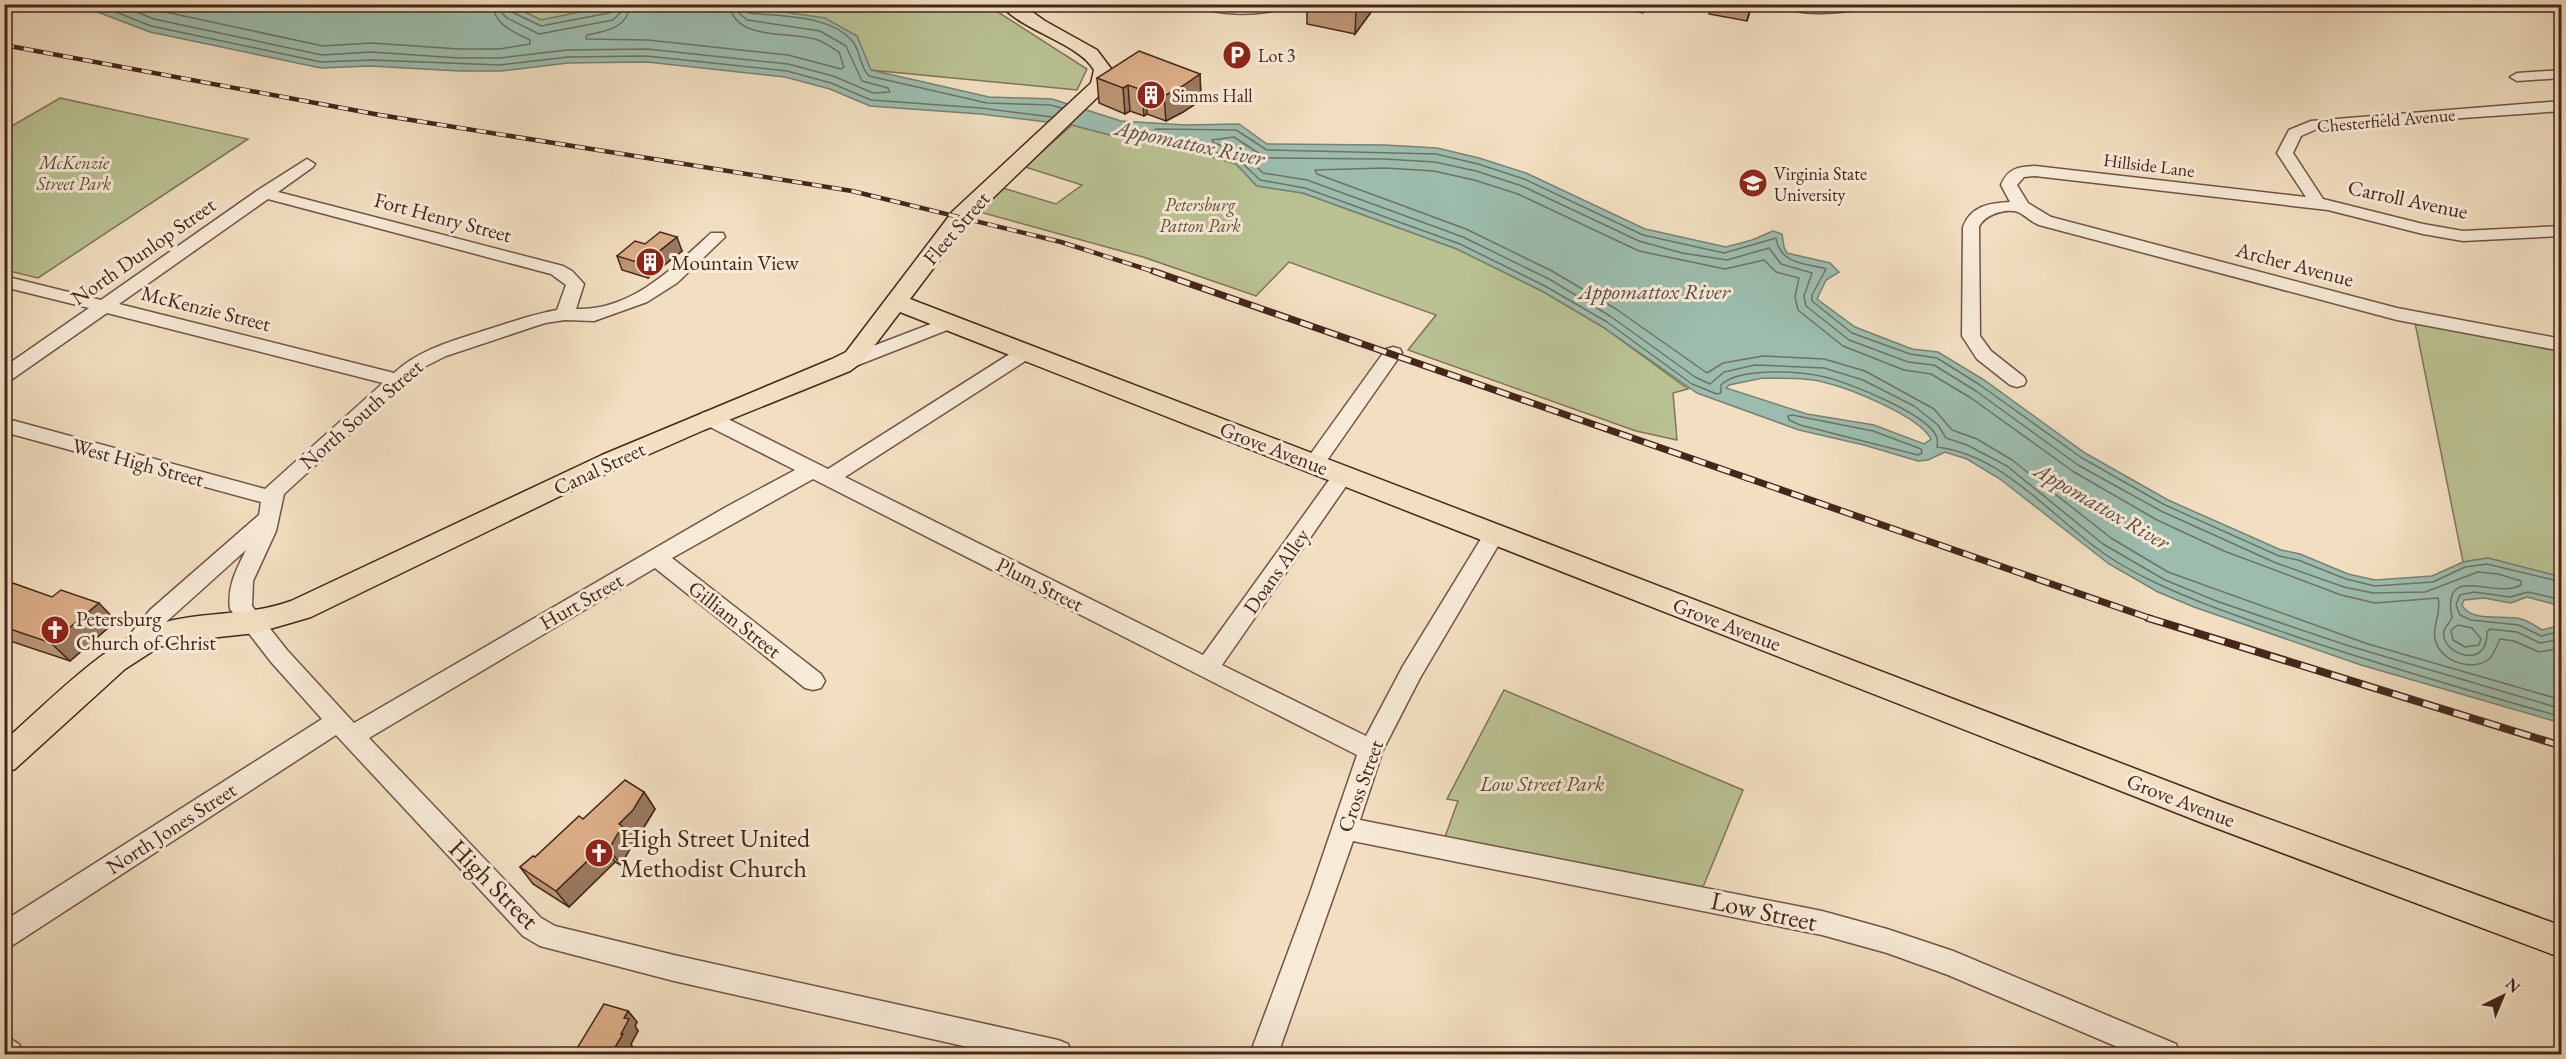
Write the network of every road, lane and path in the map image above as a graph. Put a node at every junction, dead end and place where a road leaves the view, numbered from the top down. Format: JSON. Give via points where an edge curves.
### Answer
{"nodes":[{"id":1,"x":1009,"y":4,"type":"edge"},
{"id":2,"x":1202,"y":4,"type":"edge"},
{"id":3,"x":1283,"y":4,"type":"edge"},
{"id":4,"x":1786,"y":4,"type":"edge"},
{"id":5,"x":1870,"y":5,"type":"edge"},
{"id":6,"x":2562,"y":74,"type":"edge"},
{"id":7,"x":2517,"y":77,"type":"dead end"},
{"id":8,"x":2562,"y":106,"type":"edge"},
{"id":9,"x":307,"y":164,"type":"dead end"},
{"id":10,"x":264,"y":194,"type":"junction"},
{"id":11,"x":2318,"y":204,"type":"junction"},
{"id":12,"x":2023,"y":207,"type":"junction"},
{"id":13,"x":2562,"y":231,"type":"edge"},
{"id":14,"x":717,"y":237,"type":"dead end"},
{"id":15,"x":4,"y":281,"type":"edge"},
{"id":16,"x":895,"y":302,"type":"junction"},
{"id":17,"x":105,"y":306,"type":"junction"},
{"id":18,"x":565,"y":314,"type":"junction"},
{"id":19,"x":950,"y":323,"type":"junction"},
{"id":20,"x":2562,"y":345,"type":"edge"},
{"id":21,"x":1026,"y":352,"type":"junction"},
{"id":22,"x":1393,"y":353,"type":"dead end"},
{"id":23,"x":841,"y":365,"type":"junction"},
{"id":24,"x":4,"y":376,"type":"edge"},
{"id":25,"x":397,"y":380,"type":"junction"},
{"id":26,"x":2018,"y":381,"type":"dead end"},
{"id":27,"x":709,"y":418,"type":"junction"},
{"id":28,"x":4,"y":425,"type":"edge"},
{"id":29,"x":1314,"y":464,"type":"junction"},
{"id":30,"x":821,"y":474,"type":"junction"},
{"id":31,"x":1344,"y":474,"type":"junction"},
{"id":32,"x":271,"y":507,"type":"junction"},
{"id":33,"x":1494,"y":534,"type":"junction"},
{"id":34,"x":656,"y":557,"type":"junction"},
{"id":35,"x":253,"y":622,"type":"junction"},
{"id":36,"x":131,"y":648,"type":"junction"},
{"id":37,"x":1207,"y":668,"type":"junction"},
{"id":38,"x":813,"y":681,"type":"dead end"},
{"id":39,"x":345,"y":728,"type":"junction"},
{"id":40,"x":1371,"y":750,"type":"junction"},
{"id":41,"x":4,"y":760,"type":"edge"},
{"id":42,"x":1344,"y":828,"type":"junction"},
{"id":43,"x":4,"y":936,"type":"edge"},
{"id":44,"x":2562,"y":942,"type":"edge"},
{"id":45,"x":4,"y":1049,"type":"edge"},
{"id":46,"x":9,"y":1054,"type":"edge"},
{"id":47,"x":1058,"y":1054,"type":"edge"},
{"id":48,"x":1264,"y":1054,"type":"edge"},
{"id":49,"x":2166,"y":1054,"type":"edge"}],
"edges":[{"from":1,"to":16,"type":"main road","name":"Fleet Street","via":[[1090,54],[1100,64],[1100,85],[961,216]]},
{"from":2,"to":3,"type":"street","via":[[1242,11]]},
{"from":4,"to":5,"type":"street","via":[[1820,9]]},
{"from":6,"to":7,"type":"street"},
{"from":8,"to":11,"type":"street","name":"Chesterfield Avenue","via":[[2316,124],[2295,133],[2285,153]]},
{"from":9,"to":10,"type":"street","name":"North Dunlop Street"},
{"from":10,"to":17,"type":"street","name":"North Dunlop Street"},
{"from":10,"to":18,"type":"street","name":"Fort Henry Street","via":[[557,270],[575,284]]},
{"from":11,"to":12,"type":"street","name":"Hillside Lane","via":[[2034,171],[2020,172],[2010,179],[2011,192]]},
{"from":11,"to":13,"type":"street","name":"Carroll Avenue","via":[[2463,236]]},
{"from":12,"to":20,"type":"street","name":"Archer Avenue","via":[[2028,214],[2044,221],[2368,307]]},
{"from":12,"to":26,"type":"street","via":[[1982,212],[1972,219],[1971,227],[1971,336],[1984,355]]},
{"from":14,"to":18,"type":"street","name":"North South Street","via":[[671,279],[641,298],[600,313]]},
{"from":15,"to":17,"type":"street","name":"McKenzie Street"},
{"from":16,"to":19,"type":"main road","name":"Grove Avenue"},
{"from":16,"to":23,"type":"main road","name":"Fleet Street","via":[[854,357]]},
{"from":17,"to":24,"type":"street","name":"North Dunlop Street"},
{"from":17,"to":25,"type":"street","name":"McKenzie Street"},
{"from":18,"to":25,"type":"street","name":"North South Street","via":[[439,352],[415,364]]},
{"from":19,"to":21,"type":"main road","name":"Grove Avenue"},
{"from":19,"to":23,"type":"street","name":"Canal Street"},
{"from":21,"to":29,"type":"main road","name":"Grove Avenue"},
{"from":21,"to":30,"type":"street","name":"Hurt Street"},
{"from":22,"to":29,"type":"street"},
{"from":23,"to":27,"type":"main road","name":"Canal Street"},
{"from":25,"to":32,"type":"street","name":"North South Street","via":[[281,483]]},
{"from":27,"to":30,"type":"street","name":"Plum Street"},
{"from":27,"to":35,"type":"main road","name":"Canal Street","via":[[302,609]]},
{"from":28,"to":32,"type":"street","name":"West High Street"},
{"from":29,"to":31,"type":"main road","name":"Grove Avenue"},
{"from":30,"to":34,"type":"street","name":"Hurt Street"},
{"from":30,"to":37,"type":"street","name":"Plum Street"},
{"from":31,"to":33,"type":"main road","name":"Grove Avenue"},
{"from":31,"to":37,"type":"street","name":"Doans Alley"},
{"from":32,"to":35,"type":"street","name":"High Street","via":[[239,600],[241,609]]},
{"from":32,"to":36,"type":"street","name":"North South Street","via":[[158,616]]},
{"from":33,"to":40,"type":"street","name":"Cross Street","via":[[1411,672]]},
{"from":33,"to":44,"type":"main road","name":"Grove Avenue","via":[[2201,808]]},
{"from":34,"to":38,"type":"street","name":"Gilliam Street"},
{"from":34,"to":39,"type":"street","name":"Hurt Street"},
{"from":35,"to":36,"type":"main road","name":"North South Street","via":[[172,630]]},
{"from":35,"to":39,"type":"street","name":"High Street"},
{"from":36,"to":41,"type":"main road","name":"North South Street"},
{"from":37,"to":40,"type":"street","name":"Plum Street"},
{"from":39,"to":43,"type":"street","name":"North Jones Street"},
{"from":39,"to":47,"type":"street","name":"High Street","via":[[532,927],[549,937]]},
{"from":40,"to":42,"type":"street","name":"Cross Street"},
{"from":42,"to":48,"type":"street","name":"Cross Street"},
{"from":42,"to":49,"type":"street","name":"Low Street","via":[[1822,923],[1953,964]]},
{"from":45,"to":46,"type":"street"}]}
